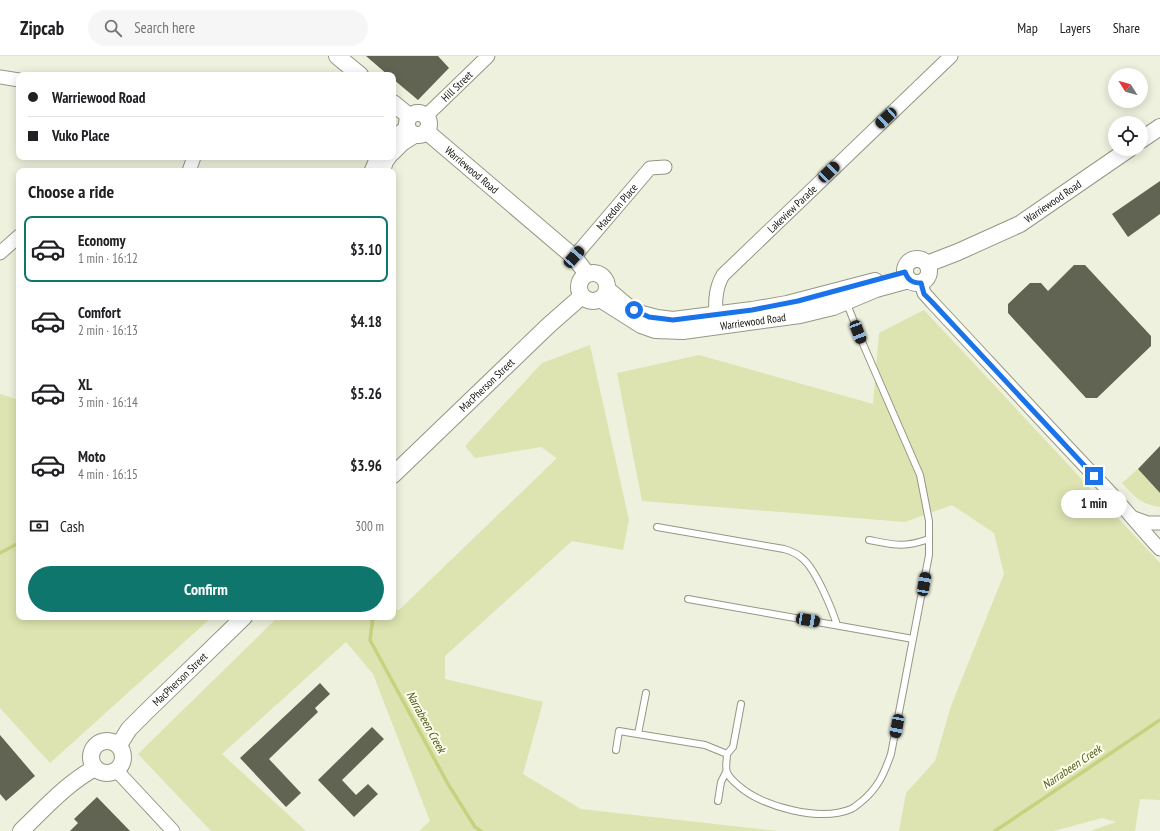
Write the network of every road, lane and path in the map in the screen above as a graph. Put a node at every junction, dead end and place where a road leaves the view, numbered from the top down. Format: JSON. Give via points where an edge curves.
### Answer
{"nodes":[{"id":1,"x":337,"y":56,"type":"edge"},
{"id":2,"x":488,"y":56,"type":"edge"},
{"id":3,"x":951,"y":56,"type":"edge"},
{"id":4,"x":356,"y":72,"type":"edge"},
{"id":5,"x":0,"y":77,"type":"edge"},
{"id":6,"x":16,"y":80,"type":"edge"},
{"id":7,"x":396,"y":106,"type":"edge"},
{"id":8,"x":417,"y":125,"type":"junction"},
{"id":9,"x":1160,"y":127,"type":"edge"},
{"id":10,"x":1148,"y":135,"type":"edge"},
{"id":11,"x":396,"y":136,"type":"edge"},
{"id":12,"x":396,"y":151,"type":"edge"},
{"id":13,"x":1119,"y":156,"type":"edge"},
{"id":14,"x":665,"y":168,"type":"dead end"},
{"id":15,"x":16,"y":239,"type":"edge"},
{"id":16,"x":0,"y":253,"type":"edge"},
{"id":17,"x":574,"y":257,"type":"junction"},
{"id":18,"x":587,"y":274,"type":"junction"},
{"id":19,"x":912,"y":278,"type":"junction"},
{"id":20,"x":604,"y":294,"type":"junction"},
{"id":21,"x":582,"y":296,"type":"junction"},
{"id":22,"x":845,"y":302,"type":"junction"},
{"id":23,"x":717,"y":320,"type":"junction"},
{"id":24,"x":398,"y":470,"type":"edge"},
{"id":25,"x":1134,"y":518,"type":"junction"},
{"id":26,"x":1160,"y":523,"type":"edge"},
{"id":27,"x":657,"y":528,"type":"dead end"},
{"id":28,"x":869,"y":540,"type":"dead end"},
{"id":29,"x":929,"y":540,"type":"junction"},
{"id":30,"x":1160,"y":549,"type":"edge"},
{"id":31,"x":688,"y":599,"type":"dead end"},
{"id":32,"x":241,"y":620,"type":"edge"},
{"id":33,"x":837,"y":625,"type":"junction"},
{"id":34,"x":913,"y":639,"type":"junction"},
{"id":35,"x":646,"y":693,"type":"dead end"},
{"id":36,"x":741,"y":704,"type":"dead end"},
{"id":37,"x":638,"y":734,"type":"junction"},
{"id":38,"x":119,"y":745,"type":"junction"},
{"id":39,"x":616,"y":750,"type":"dead end"},
{"id":40,"x":727,"y":754,"type":"junction"},
{"id":41,"x":95,"y":768,"type":"junction"},
{"id":42,"x":116,"y":771,"type":"junction"},
{"id":43,"x":726,"y":772,"type":"junction"},
{"id":44,"x":718,"y":801,"type":"dead end"},
{"id":45,"x":21,"y":831,"type":"edge"},
{"id":46,"x":173,"y":831,"type":"edge"}],
"edges":[{"from":1,"to":4,"type":"street"},
{"from":2,"to":8,"type":"street","name":"Hill Street"},
{"from":3,"to":23,"type":"street","name":"Lakeview Parade","via":[[723,275],[718,282],[716,295]]},
{"from":5,"to":6,"type":"street"},
{"from":7,"to":8,"type":"street","name":"Warriewood Road"},
{"from":8,"to":11,"type":"street"},
{"from":8,"to":12,"type":"street"},
{"from":8,"to":17,"type":"street","name":"Warriewood Road"},
{"from":9,"to":10,"type":"street"},
{"from":13,"to":19,"type":"street","name":"Warriewood Road","via":[[1020,224],[927,264],[923,260],[913,260],[906,267]]},
{"from":14,"to":17,"type":"street","name":"Macedon Place","via":[[650,168]]},
{"from":15,"to":16,"type":"street"},
{"from":17,"to":18,"type":"street","name":"Warriewood Road"},
{"from":18,"to":20,"type":"street","via":[[600,274],[606,280]]},
{"from":18,"to":21,"type":"street","via":[[583,276],[578,288]]},
{"from":19,"to":22,"type":"street","name":"Warriewood Road"},
{"from":19,"to":23,"type":"street","name":"Warriewood Road","via":[[870,282]]},
{"from":19,"to":25,"type":"street","via":[[924,294]]},
{"from":20,"to":21,"type":"street","via":[[590,301]]},
{"from":20,"to":23,"type":"street","name":"Warriewood Road","via":[[649,317]]},
{"from":21,"to":24,"type":"street","name":"MacPherson Street"},
{"from":22,"to":23,"type":"street","name":"Warriewood Road","via":[[800,315]]},
{"from":22,"to":29,"type":"lane","via":[[920,475],[929,521]]},
{"from":25,"to":26,"type":"street","via":[[1148,523]]},
{"from":25,"to":30,"type":"street"},
{"from":27,"to":33,"type":"lane","via":[[792,552],[810,565],[833,610]]},
{"from":28,"to":29,"type":"lane","via":[[900,546]]},
{"from":29,"to":34,"type":"lane","via":[[929,555]]},
{"from":31,"to":33,"type":"lane"},
{"from":32,"to":38,"type":"street","name":"MacPherson Street","via":[[129,729]]},
{"from":33,"to":34,"type":"lane"},
{"from":34,"to":43,"type":"lane","via":[[891,754],[883,776],[871,794],[852,809],[838,814],[781,808],[743,790]]},
{"from":35,"to":37,"type":"lane"},
{"from":36,"to":40,"type":"lane","via":[[733,747]]},
{"from":37,"to":39,"type":"lane","via":[[619,731]]},
{"from":37,"to":40,"type":"lane","via":[[705,745]]},
{"from":38,"to":41,"type":"street","via":[[109,741],[98,743],[91,758]]},
{"from":38,"to":42,"type":"street","via":[[123,762]]},
{"from":40,"to":43,"type":"lane"},
{"from":41,"to":42,"type":"street","via":[[108,774]]},
{"from":41,"to":45,"type":"street","via":[[83,774],[57,796]]},
{"from":42,"to":46,"type":"street"},
{"from":43,"to":44,"type":"lane","via":[[721,782]]}]}
